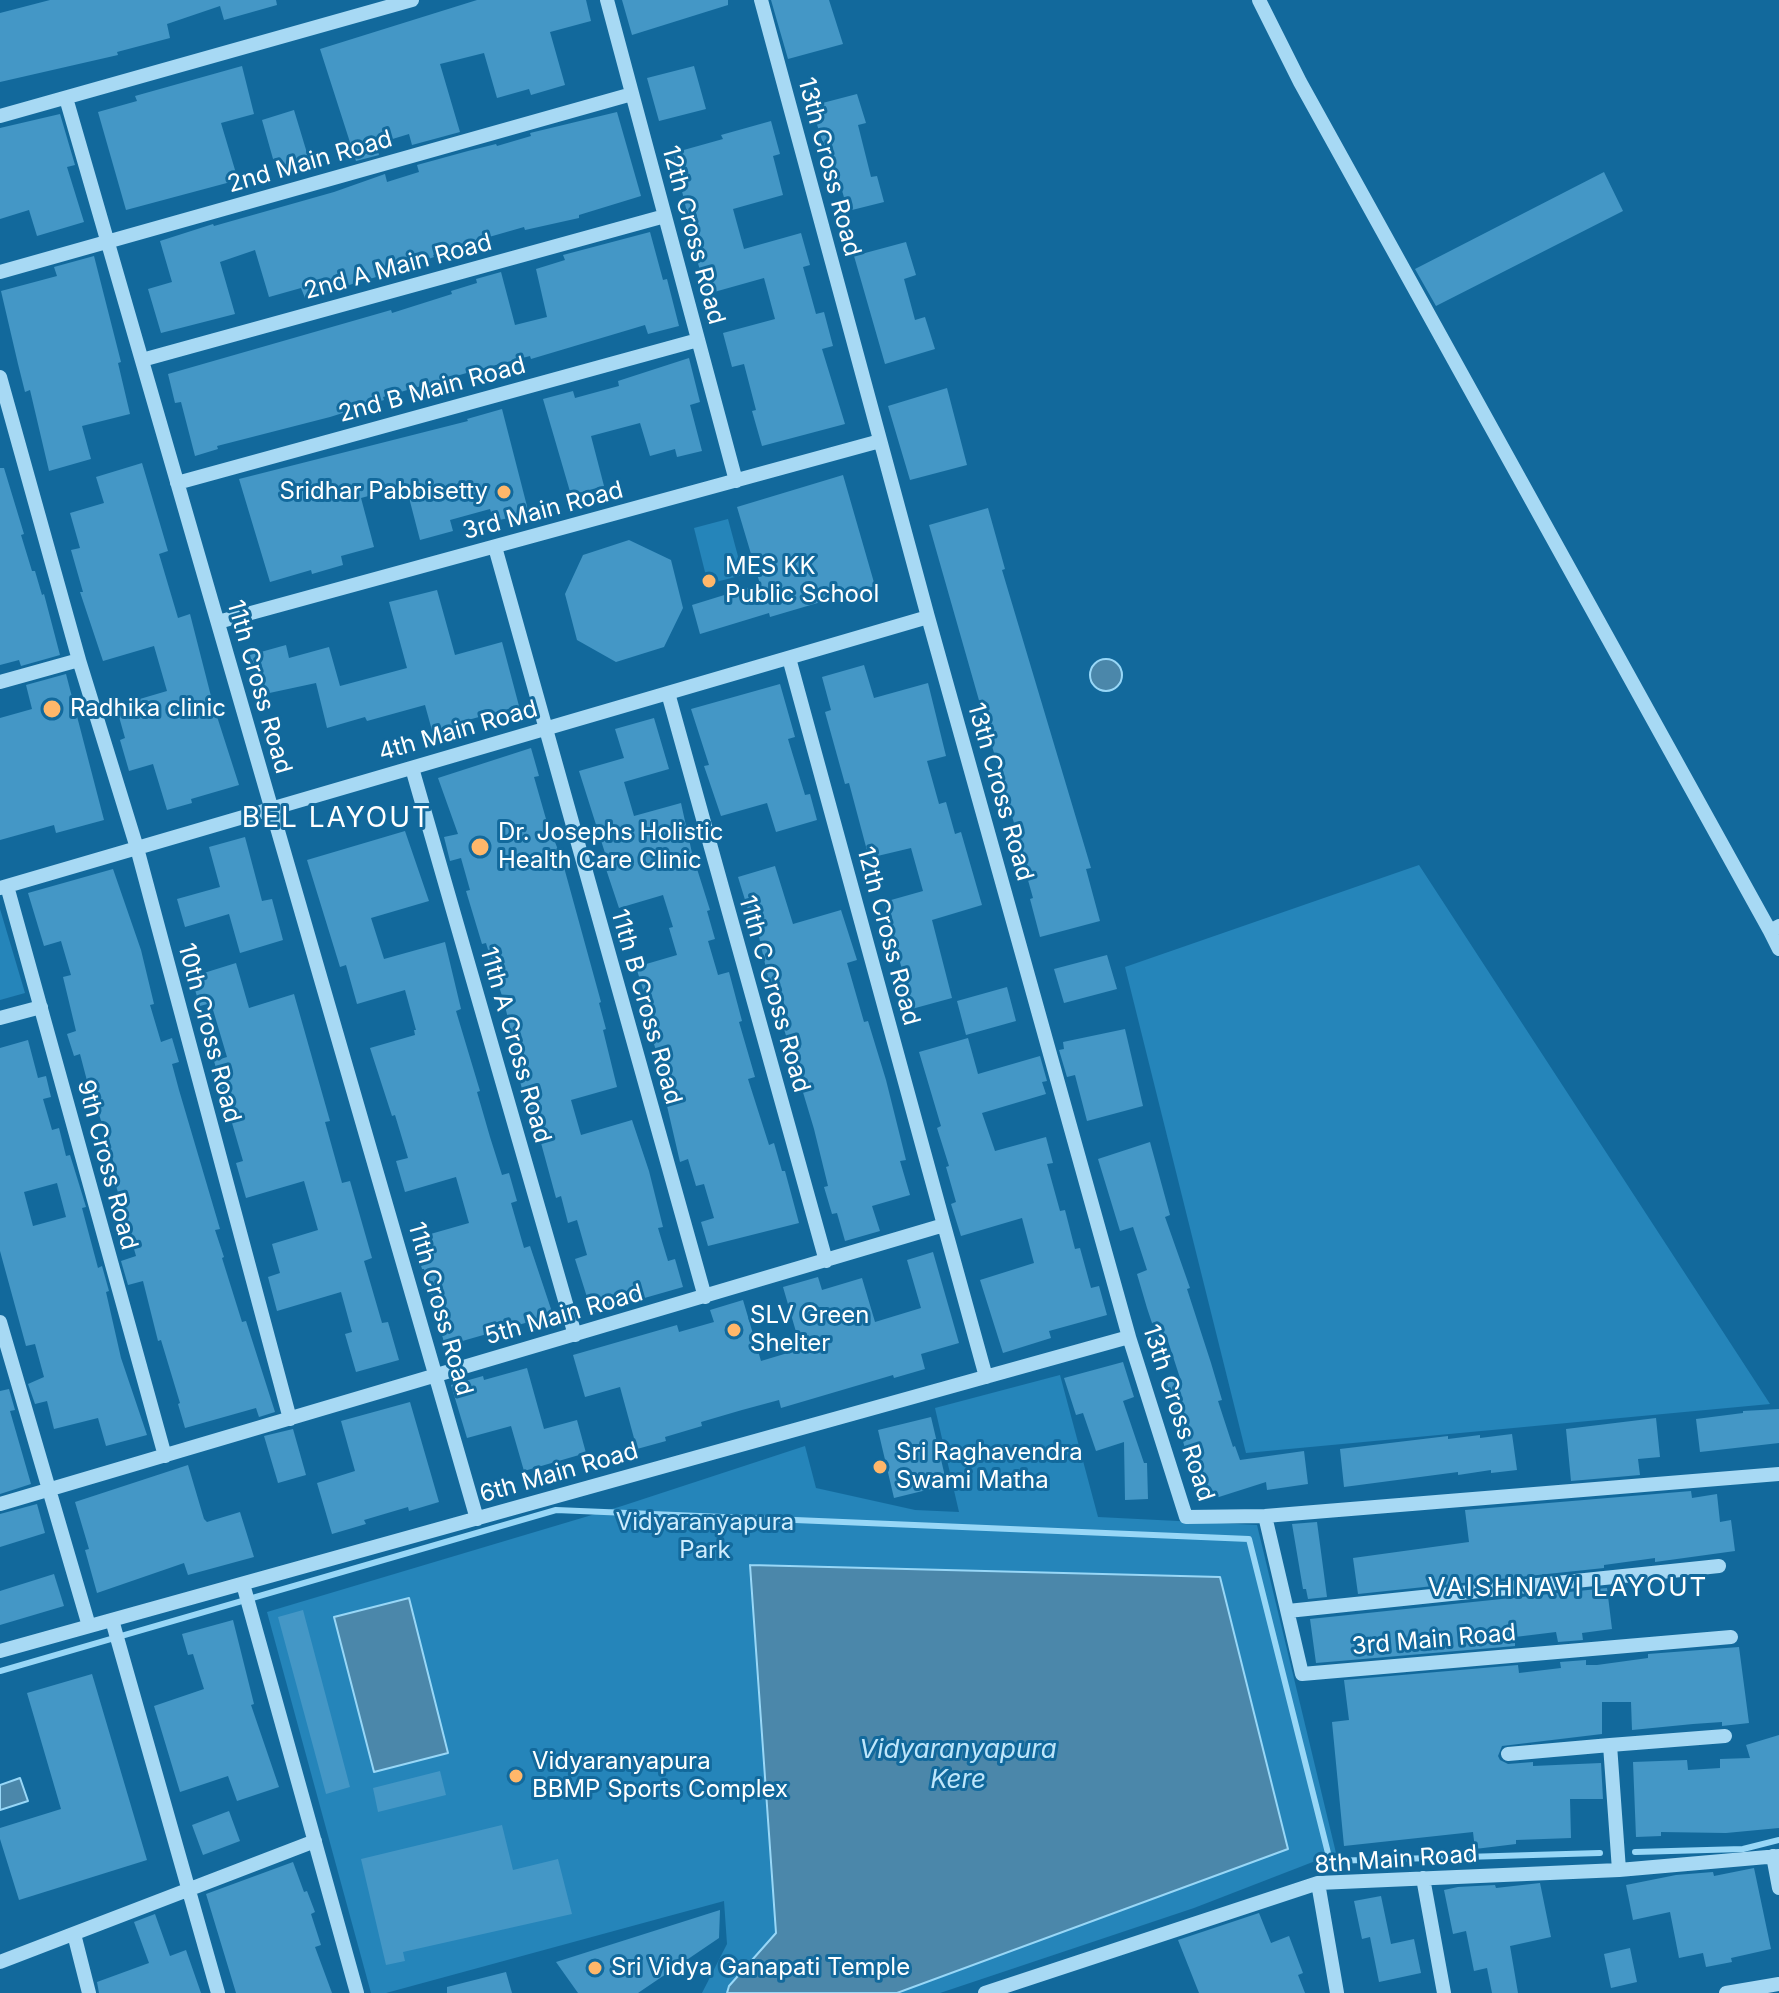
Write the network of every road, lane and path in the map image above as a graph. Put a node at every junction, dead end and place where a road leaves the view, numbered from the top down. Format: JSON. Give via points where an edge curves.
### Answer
{"nodes":[{"id":1,"x":412,"y":0,"type":"edge"},
{"id":2,"x":607,"y":0,"type":"edge"},
{"id":3,"x":761,"y":0,"type":"edge"},
{"id":4,"x":1259,"y":0,"type":"edge"},
{"id":5,"x":632,"y":94,"type":"junction"},
{"id":6,"x":66,"y":98,"type":"junction"},
{"id":7,"x":0,"y":116,"type":"edge"},
{"id":8,"x":665,"y":216,"type":"junction"},
{"id":9,"x":107,"y":242,"type":"junction"},
{"id":10,"x":0,"y":272,"type":"edge"},
{"id":11,"x":698,"y":340,"type":"junction"},
{"id":12,"x":142,"y":360,"type":"junction"},
{"id":13,"x":0,"y":377,"type":"edge"},
{"id":14,"x":880,"y":441,"type":"junction"},
{"id":15,"x":736,"y":481,"type":"junction"},
{"id":16,"x":177,"y":483,"type":"junction"},
{"id":17,"x":495,"y":547,"type":"junction"},
{"id":18,"x":928,"y":617,"type":"junction"},
{"id":19,"x":218,"y":622,"type":"junction"},
{"id":20,"x":789,"y":658,"type":"junction"},
{"id":21,"x":79,"y":660,"type":"junction"},
{"id":22,"x":0,"y":682,"type":"edge"},
{"id":23,"x":668,"y":693,"type":"junction"},
{"id":24,"x":546,"y":729,"type":"junction"},
{"id":25,"x":412,"y":768,"type":"junction"},
{"id":26,"x":271,"y":809,"type":"junction"},
{"id":27,"x":137,"y":848,"type":"junction"},
{"id":28,"x":4,"y":887,"type":"edge"},
{"id":29,"x":1774,"y":929,"type":"edge"},
{"id":30,"x":1779,"y":949,"type":"edge"},
{"id":31,"x":41,"y":1007,"type":"junction"},
{"id":32,"x":0,"y":1018,"type":"edge"},
{"id":33,"x":944,"y":1225,"type":"junction"},
{"id":34,"x":826,"y":1261,"type":"junction"},
{"id":35,"x":705,"y":1297,"type":"junction"},
{"id":36,"x":0,"y":1322,"type":"edge"},
{"id":37,"x":575,"y":1335,"type":"junction"},
{"id":38,"x":1129,"y":1337,"type":"junction"},
{"id":39,"x":436,"y":1376,"type":"junction"},
{"id":40,"x":986,"y":1377,"type":"junction"},
{"id":41,"x":290,"y":1419,"type":"junction"},
{"id":42,"x":165,"y":1456,"type":"junction"},
{"id":43,"x":1779,"y":1474,"type":"edge"},
{"id":44,"x":50,"y":1490,"type":"junction"},
{"id":45,"x":0,"y":1504,"type":"edge"},
{"id":46,"x":1265,"y":1516,"type":"junction"},
{"id":47,"x":477,"y":1519,"type":"junction"},
{"id":48,"x":1719,"y":1566,"type":"dead end"},
{"id":49,"x":243,"y":1584,"type":"junction"},
{"id":50,"x":1288,"y":1611,"type":"junction"},
{"id":51,"x":112,"y":1620,"type":"junction"},
{"id":52,"x":89,"y":1626,"type":"junction"},
{"id":53,"x":1731,"y":1637,"type":"dead end"},
{"id":54,"x":0,"y":1651,"type":"edge"},
{"id":55,"x":1725,"y":1736,"type":"dead end"},
{"id":56,"x":1610,"y":1745,"type":"junction"},
{"id":57,"x":1508,"y":1754,"type":"dead end"},
{"id":58,"x":315,"y":1841,"type":"junction"},
{"id":59,"x":1776,"y":1856,"type":"edge"},
{"id":60,"x":1619,"y":1870,"type":"junction"},
{"id":61,"x":1423,"y":1878,"type":"junction"},
{"id":62,"x":1318,"y":1883,"type":"junction"},
{"id":63,"x":1779,"y":1888,"type":"edge"},
{"id":64,"x":190,"y":1889,"type":"junction"},
{"id":65,"x":74,"y":1934,"type":"junction"},
{"id":66,"x":0,"y":1962,"type":"edge"},
{"id":67,"x":1779,"y":1984,"type":"edge"},
{"id":68,"x":89,"y":1993,"type":"edge"},
{"id":69,"x":218,"y":1993,"type":"edge"},
{"id":70,"x":357,"y":1993,"type":"edge"},
{"id":71,"x":985,"y":1993,"type":"edge"},
{"id":72,"x":1337,"y":1993,"type":"edge"},
{"id":73,"x":1444,"y":1993,"type":"edge"},
{"id":74,"x":1726,"y":1993,"type":"edge"}],
"edges":[{"from":1,"to":6,"type":"street"},
{"from":2,"to":5,"type":"street","name":"12th Cross Road"},
{"from":3,"to":14,"type":"street","name":"13th Cross Road"},
{"from":4,"to":29,"type":"street"},
{"from":5,"to":8,"type":"street","name":"12th Cross Road"},
{"from":5,"to":9,"type":"street","name":"2nd Main Road"},
{"from":6,"to":7,"type":"street"},
{"from":6,"to":9,"type":"street","name":"11th Cross Road"},
{"from":8,"to":11,"type":"street","name":"12th Cross Road"},
{"from":8,"to":12,"type":"street","name":"2nd A Main Road"},
{"from":9,"to":10,"type":"street","name":"2nd Main Road"},
{"from":9,"to":12,"type":"street","name":"11th Cross Road"},
{"from":11,"to":15,"type":"street","name":"12th Cross Road"},
{"from":11,"to":16,"type":"street","name":"2nd B Main Road"},
{"from":12,"to":16,"type":"street","name":"11th Cross Road"},
{"from":13,"to":21,"type":"street","name":"10th Cross Road"},
{"from":14,"to":15,"type":"street","name":"3rd Main Road"},
{"from":14,"to":18,"type":"street","name":"13th Cross Road"},
{"from":15,"to":17,"type":"street","name":"3rd Main Road"},
{"from":16,"to":19,"type":"street","name":"11th Cross Road"},
{"from":17,"to":19,"type":"street","name":"3rd Main Road"},
{"from":17,"to":24,"type":"street","name":"11th B Cross Road"},
{"from":18,"to":20,"type":"street","name":"4th Main Road"},
{"from":18,"to":38,"type":"street","name":"13th Cross Road"},
{"from":19,"to":26,"type":"street","name":"11th Cross Road"},
{"from":20,"to":23,"type":"street","name":"4th Main Road"},
{"from":20,"to":33,"type":"street","name":"12th Cross Road"},
{"from":21,"to":22,"type":"street"},
{"from":21,"to":27,"type":"street","name":"10th Cross Road"},
{"from":23,"to":24,"type":"street","name":"4th Main Road"},
{"from":23,"to":34,"type":"street","name":"11th C Cross Road"},
{"from":24,"to":25,"type":"street","name":"4th Main Road"},
{"from":24,"to":35,"type":"street","name":"11th B Cross Road"},
{"from":25,"to":26,"type":"street","name":"4th Main Road"},
{"from":25,"to":37,"type":"street","name":"11th A Cross Road"},
{"from":26,"to":27,"type":"street","name":"4th Main Road"},
{"from":26,"to":39,"type":"street","name":"11th Cross Road"},
{"from":27,"to":28,"type":"street","name":"4th Main Road"},
{"from":27,"to":41,"type":"street","name":"10th Cross Road"},
{"from":28,"to":31,"type":"street","name":"9th Cross Road"},
{"from":29,"to":30,"type":"street"},
{"from":31,"to":32,"type":"street"},
{"from":31,"to":42,"type":"street","name":"9th Cross Road"},
{"from":33,"to":34,"type":"street","name":"5th Main Road"},
{"from":33,"to":40,"type":"street"},
{"from":34,"to":35,"type":"street","name":"5th Main Road"},
{"from":35,"to":37,"type":"street","name":"5th Main Road"},
{"from":36,"to":44,"type":"street"},
{"from":37,"to":39,"type":"street","name":"5th Main Road"},
{"from":38,"to":40,"type":"street","name":"6th Main Road"},
{"from":38,"to":46,"type":"street","name":"13th Cross Road","via":[[1186,1517]]},
{"from":39,"to":41,"type":"street","name":"5th Main Road"},
{"from":39,"to":47,"type":"street","name":"11th Cross Road"},
{"from":40,"to":47,"type":"street","name":"6th Main Road"},
{"from":41,"to":42,"type":"street","name":"5th Main Road"},
{"from":42,"to":44,"type":"street","name":"5th Main Road"},
{"from":43,"to":46,"type":"street"},
{"from":44,"to":45,"type":"street","name":"5th Main Road"},
{"from":44,"to":52,"type":"street"},
{"from":46,"to":50,"type":"street","name":"3rd Main Road"},
{"from":47,"to":49,"type":"street","name":"6th Main Road"},
{"from":48,"to":50,"type":"street"},
{"from":49,"to":51,"type":"street","name":"6th Main Road"},
{"from":49,"to":58,"type":"street"},
{"from":50,"to":53,"type":"street","name":"3rd Main Road","via":[[1302,1674]]},
{"from":51,"to":52,"type":"street","name":"6th Main Road"},
{"from":51,"to":64,"type":"street"},
{"from":52,"to":54,"type":"street","name":"6th Main Road"},
{"from":55,"to":56,"type":"street"},
{"from":56,"to":57,"type":"street"},
{"from":56,"to":60,"type":"street"},
{"from":58,"to":64,"type":"street"},
{"from":58,"to":70,"type":"street"},
{"from":59,"to":60,"type":"street","name":"8th Main Road"},
{"from":59,"to":63,"type":"street"},
{"from":60,"to":61,"type":"street","name":"8th Main Road"},
{"from":61,"to":62,"type":"street","name":"8th Main Road"},
{"from":61,"to":73,"type":"street"},
{"from":62,"to":71,"type":"street","name":"8th Main Road"},
{"from":62,"to":72,"type":"street"},
{"from":64,"to":65,"type":"street"},
{"from":64,"to":69,"type":"street"},
{"from":65,"to":66,"type":"street"},
{"from":65,"to":68,"type":"street"},
{"from":67,"to":74,"type":"street"}]}
